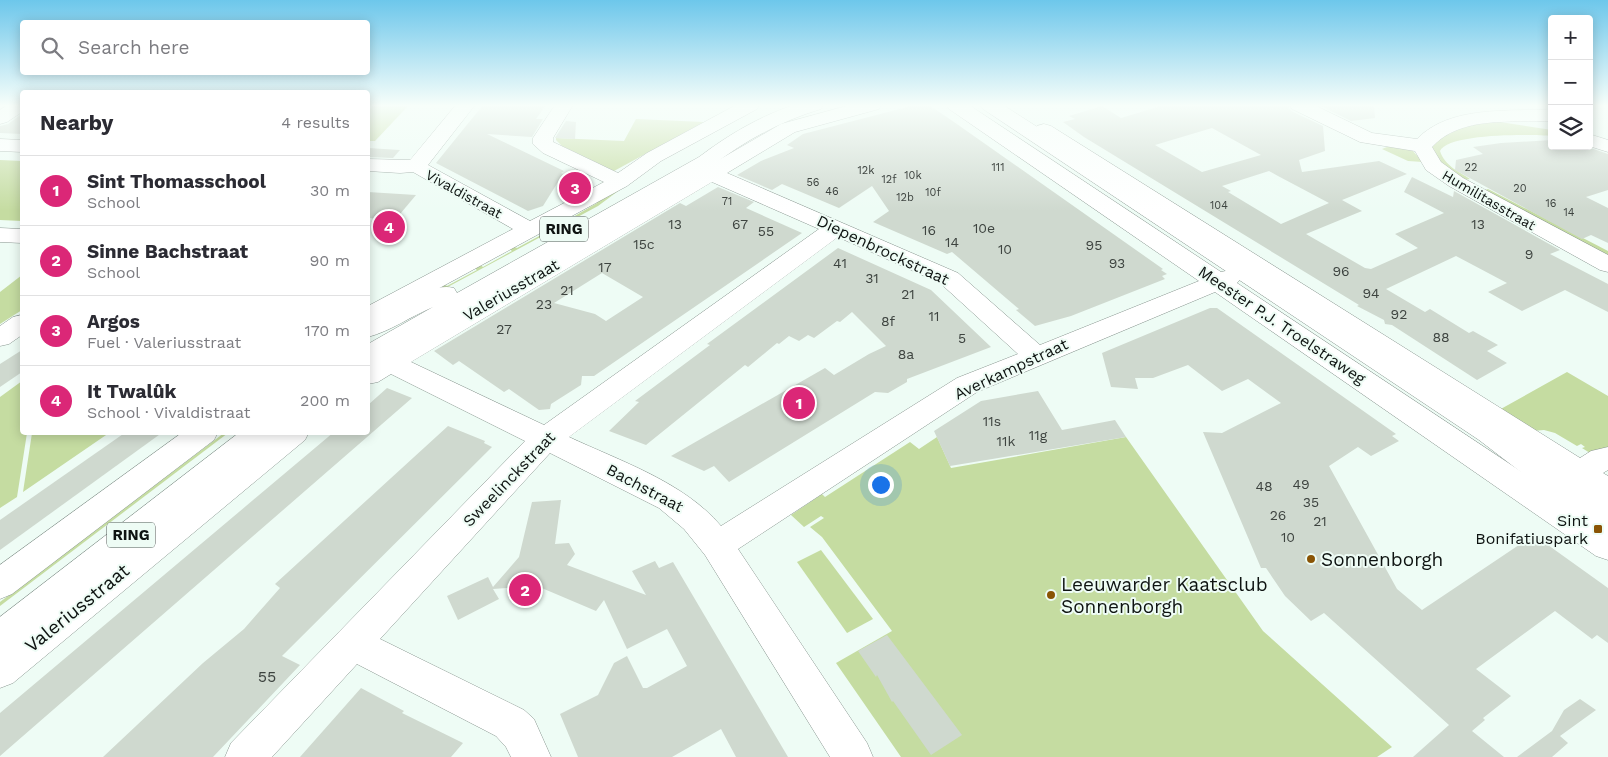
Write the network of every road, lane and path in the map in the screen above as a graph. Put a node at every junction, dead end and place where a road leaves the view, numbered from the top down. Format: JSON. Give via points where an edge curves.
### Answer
{"nodes":[{"id":1,"x":436,"y":140,"type":"edge"},
{"id":2,"x":543,"y":140,"type":"edge"},
{"id":3,"x":703,"y":140,"type":"edge"},
{"id":4,"x":749,"y":140,"type":"edge"},
{"id":5,"x":1028,"y":140,"type":"edge"},
{"id":6,"x":1049,"y":140,"type":"edge"},
{"id":7,"x":1383,"y":140,"type":"edge"},
{"id":8,"x":1427,"y":140,"type":"edge"},
{"id":9,"x":1593,"y":141,"type":"edge"},
{"id":10,"x":0,"y":145,"type":"edge"},
{"id":11,"x":20,"y":146,"type":"edge"},
{"id":12,"x":1422,"y":146,"type":"junction"},
{"id":13,"x":1608,"y":146,"type":"edge"},
{"id":14,"x":720,"y":162,"type":"junction"},
{"id":15,"x":370,"y":165,"type":"edge"},
{"id":16,"x":418,"y":165,"type":"junction"},
{"id":17,"x":644,"y":176,"type":"junction"},
{"id":18,"x":836,"y":228,"type":"junction"},
{"id":19,"x":531,"y":230,"type":"junction"},
{"id":20,"x":0,"y":235,"type":"edge"},
{"id":21,"x":20,"y":236,"type":"edge"},
{"id":22,"x":1608,"y":266,"type":"edge"},
{"id":23,"x":1237,"y":274,"type":"junction"},
{"id":24,"x":416,"y":298,"type":"junction"},
{"id":25,"x":370,"y":315,"type":"edge"},
{"id":26,"x":20,"y":324,"type":"edge"},
{"id":27,"x":370,"y":328,"type":"edge"},
{"id":28,"x":0,"y":338,"type":"edge"},
{"id":29,"x":1036,"y":356,"type":"junction"},
{"id":30,"x":375,"y":364,"type":"edge"},
{"id":31,"x":200,"y":435,"type":"edge"},
{"id":32,"x":233,"y":435,"type":"edge"},
{"id":33,"x":257,"y":435,"type":"edge"},
{"id":34,"x":291,"y":435,"type":"edge"},
{"id":35,"x":546,"y":438,"type":"junction"},
{"id":36,"x":1608,"y":458,"type":"edge"},
{"id":37,"x":1569,"y":479,"type":"junction"},
{"id":38,"x":1608,"y":491,"type":"edge"},
{"id":39,"x":1608,"y":517,"type":"edge"},
{"id":40,"x":718,"y":546,"type":"junction"},
{"id":41,"x":1608,"y":546,"type":"edge"},
{"id":42,"x":0,"y":584,"type":"edge"},
{"id":43,"x":0,"y":614,"type":"edge"},
{"id":44,"x":0,"y":638,"type":"edge"},
{"id":45,"x":352,"y":643,"type":"junction"},
{"id":46,"x":0,"y":670,"type":"edge"},
{"id":47,"x":246,"y":757,"type":"edge"},
{"id":48,"x":531,"y":757,"type":"edge"},
{"id":49,"x":853,"y":757,"type":"edge"}],
"edges":[{"from":1,"to":16,"type":"street"},
{"from":2,"to":17,"type":"street","via":[[550,149]]},
{"from":3,"to":17,"type":"street","name":"Valeriusstraat","number":"RING"},
{"from":4,"to":14,"type":"street","name":"Valeriusstraat"},
{"from":5,"to":23,"type":"street","name":"Meester P.J. Troelstraweg"},
{"from":6,"to":23,"type":"street","name":"Meester P.J. Troelstraweg"},
{"from":7,"to":12,"type":"street"},
{"from":8,"to":12,"type":"street"},
{"from":9,"to":13,"type":"street"},
{"from":10,"to":11,"type":"street"},
{"from":12,"to":22,"type":"street","name":"Humilitasstraat","via":[[1433,166],[1456,182]]},
{"from":14,"to":17,"type":"street","name":"Valeriusstraat","number":"RING"},
{"from":14,"to":18,"type":"street","name":"Diepenbrockstraat"},
{"from":14,"to":30,"type":"street","name":"Valeriusstraat"},
{"from":15,"to":16,"type":"street","name":"Vivaldistraat"},
{"from":16,"to":19,"type":"street","name":"Vivaldistraat"},
{"from":17,"to":19,"type":"street","name":"Valeriusstraat"},
{"from":17,"to":24,"type":"street","name":"Valeriusstraat","number":"RING","via":[[600,208],[470,281]]},
{"from":17,"to":30,"type":"street","name":"Valeriusstraat","number":"RING"},
{"from":18,"to":29,"type":"street","name":"Diepenbrockstraat","via":[[949,278]]},
{"from":18,"to":35,"type":"street","name":"Sweelinckstraat"},
{"from":19,"to":24,"type":"street","name":"Valeriusstraat"},
{"from":20,"to":21,"type":"street"},
{"from":23,"to":29,"type":"street","name":"Averkampstraat"},
{"from":23,"to":37,"type":"street","name":"Meester P.J. Troelstraweg"},
{"from":23,"to":41,"type":"street","name":"Meester P.J. Troelstraweg"},
{"from":24,"to":25,"type":"street","name":"Valeriusstraat"},
{"from":24,"to":27,"type":"street","name":"Valeriusstraat","number":"RING"},
{"from":26,"to":28,"type":"street"},
{"from":29,"to":40,"type":"street","name":"Averkampstraat","via":[[967,385]]},
{"from":30,"to":35,"type":"street","name":"Bachstraat"},
{"from":31,"to":42,"type":"street"},
{"from":32,"to":43,"type":"street","number":"RING"},
{"from":33,"to":44,"type":"street","name":"Valeriusstraat","number":"RING"},
{"from":34,"to":46,"type":"street","name":"Valeriusstraat"},
{"from":35,"to":40,"type":"street","name":"Bachstraat","via":[[686,509]]},
{"from":35,"to":45,"type":"street","name":"Sweelinckstraat"},
{"from":36,"to":37,"type":"street"},
{"from":37,"to":38,"type":"street","name":"Meester P.J. Troelstraweg"},
{"from":37,"to":39,"type":"street","name":"Meester P.J. Troelstraweg"},
{"from":40,"to":49,"type":"street","name":"Bachstraat"},
{"from":45,"to":47,"type":"street","name":"Sweelinckstraat"},
{"from":45,"to":48,"type":"street","via":[[510,723],[520,733]]}]}
